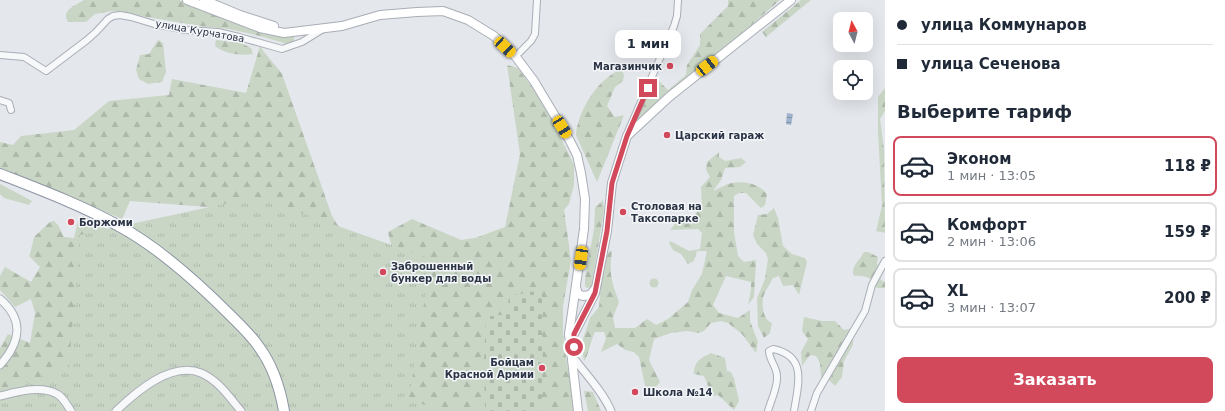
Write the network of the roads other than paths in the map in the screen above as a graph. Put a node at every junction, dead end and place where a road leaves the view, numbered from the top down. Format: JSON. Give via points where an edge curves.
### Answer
{"nodes":[{"id":1,"x":187,"y":0,"type":"edge"},
{"id":2,"x":204,"y":0,"type":"edge"},
{"id":3,"x":537,"y":0,"type":"edge"},
{"id":4,"x":678,"y":0,"type":"edge"},
{"id":5,"x":790,"y":0,"type":"edge"},
{"id":6,"x":324,"y":27,"type":"junction"},
{"id":7,"x":0,"y":55,"type":"edge"},
{"id":8,"x":518,"y":55,"type":"junction"},
{"id":9,"x":0,"y":100,"type":"edge"},
{"id":10,"x":11,"y":110,"type":"dead end"},
{"id":11,"x":627,"y":136,"type":"junction"},
{"id":12,"x":0,"y":174,"type":"edge"},
{"id":13,"x":0,"y":179,"type":"edge"},
{"id":14,"x":81,"y":209,"type":"junction"},
{"id":15,"x":885,"y":261,"type":"edge"},
{"id":16,"x":577,"y":289,"type":"junction"},
{"id":17,"x":596,"y":289,"type":"junction"},
{"id":18,"x":0,"y":299,"type":"edge"},
{"id":19,"x":573,"y":332,"type":"junction"},
{"id":20,"x":570,"y":351,"type":"junction"},
{"id":21,"x":576,"y":361,"type":"junction"},
{"id":22,"x":0,"y":365,"type":"edge"},
{"id":23,"x":0,"y":396,"type":"edge"},
{"id":24,"x":71,"y":411,"type":"edge"},
{"id":25,"x":116,"y":411,"type":"edge"},
{"id":26,"x":241,"y":411,"type":"edge"},
{"id":27,"x":277,"y":411,"type":"edge"},
{"id":28,"x":284,"y":411,"type":"edge"},
{"id":29,"x":578,"y":411,"type":"edge"},
{"id":30,"x":583,"y":411,"type":"edge"},
{"id":31,"x":611,"y":411,"type":"edge"},
{"id":32,"x":768,"y":411,"type":"edge"},
{"id":33,"x":794,"y":411,"type":"edge"},
{"id":34,"x":811,"y":411,"type":"edge"}],
"edges":[{"from":1,"to":6,"type":"main road","via":[[238,21],[272,31],[284,33]]},
{"from":2,"to":6,"type":"main road","via":[[272,26]]},
{"from":3,"to":8,"type":"street","via":[[535,34]]},
{"from":4,"to":11,"type":"street","via":[[674,26]]},
{"from":5,"to":11,"type":"main road","via":[[669,97]]},
{"from":6,"to":7,"type":"street","name":"улица Курчатова","via":[[302,42],[282,49],[218,32],[186,30],[120,15],[108,19],[87,40],[46,71],[24,57]]},
{"from":6,"to":8,"type":"main road","via":[[381,11],[418,7],[445,8],[470,17],[494,32]]},
{"from":8,"to":16,"type":"main road","via":[[552,102],[580,154],[587,190],[588,216]]},
{"from":9,"to":10,"type":"street","via":[[9,103]]},
{"from":11,"to":17,"type":"main road","via":[[612,183],[607,231]]},
{"from":12,"to":14,"type":"highway"},
{"from":13,"to":14,"type":"highway"},
{"from":14,"to":27,"type":"highway","via":[[140,246],[198,292],[241,332],[269,374]]},
{"from":14,"to":28,"type":"highway","via":[[121,227],[143,241],[215,300],[259,347],[280,390]]},
{"from":15,"to":34,"type":"street","via":[[872,285],[865,312],[817,393]]},
{"from":16,"to":17,"type":"main road","via":[[589,293]]},
{"from":16,"to":19,"type":"main road"},
{"from":17,"to":19,"type":"main road"},
{"from":18,"to":22,"type":"street","via":[[13,313],[17,332],[12,351]]},
{"from":19,"to":20,"type":"main road"},
{"from":19,"to":21,"type":"main road"},
{"from":20,"to":21,"type":"main road"},
{"from":20,"to":29,"type":"main road"},
{"from":21,"to":30,"type":"main road"},
{"from":21,"to":31,"type":"street","via":[[600,390]]},
{"from":23,"to":24,"type":"street","via":[[48,391],[58,394]]},
{"from":25,"to":26,"type":"street","via":[[134,394],[162,376],[191,371],[202,373],[212,380]]},
{"from":32,"to":33,"type":"street","via":[[777,375],[769,356],[769,351],[773,349],[794,359],[798,367]]}]}
